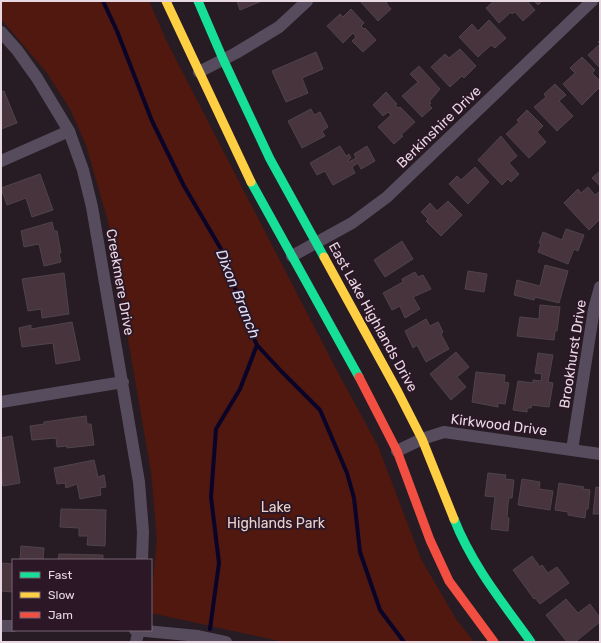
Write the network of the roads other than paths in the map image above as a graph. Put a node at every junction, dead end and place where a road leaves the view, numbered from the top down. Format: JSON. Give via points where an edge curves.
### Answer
{"nodes":[{"id":1,"x":166,"y":1,"type":"edge"},
{"id":2,"x":198,"y":1,"type":"edge"},
{"id":3,"x":307,"y":1,"type":"edge"},
{"id":4,"x":592,"y":1,"type":"edge"},
{"id":5,"x":1,"y":32,"type":"edge"},
{"id":6,"x":223,"y":59,"type":"junction"},
{"id":7,"x":199,"y":72,"type":"junction"},
{"id":8,"x":69,"y":131,"type":"junction"},
{"id":9,"x":1,"y":161,"type":"edge"},
{"id":10,"x":317,"y":243,"type":"junction"},
{"id":11,"x":292,"y":256,"type":"junction"},
{"id":12,"x":600,"y":287,"type":"edge"},
{"id":13,"x":122,"y":382,"type":"junction"},
{"id":14,"x":1,"y":402,"type":"edge"},
{"id":15,"x":422,"y":439,"type":"junction"},
{"id":16,"x":572,"y":450,"type":"junction"},
{"id":17,"x":397,"y":451,"type":"junction"},
{"id":18,"x":600,"y":454,"type":"edge"},
{"id":19,"x":142,"y":559,"type":"edge"},
{"id":20,"x":1,"y":626,"type":"edge"},
{"id":21,"x":12,"y":626,"type":"edge"},
{"id":22,"x":139,"y":631,"type":"edge"},
{"id":23,"x":149,"y":631,"type":"edge"},
{"id":24,"x":136,"y":642,"type":"edge"},
{"id":25,"x":226,"y":642,"type":"edge"},
{"id":26,"x":494,"y":642,"type":"edge"},
{"id":27,"x":531,"y":642,"type":"edge"}],
"edges":[{"from":1,"to":7,"type":"main road"},
{"from":2,"to":6,"type":"main road","name":"East Lake Highlands Drive"},
{"from":3,"to":6,"type":"street","via":[[279,27]]},
{"from":4,"to":10,"type":"street","name":"Berkinshire Drive","via":[[386,197],[352,223]]},
{"from":5,"to":8,"type":"street","name":"Creekmere Drive","via":[[37,78]]},
{"from":6,"to":7,"type":"street"},
{"from":6,"to":10,"type":"main road","name":"East Lake Highlands Drive","via":[[270,158]]},
{"from":7,"to":11,"type":"main road","via":[[254,188]]},
{"from":8,"to":9,"type":"street"},
{"from":8,"to":13,"type":"street","name":"Creekmere Drive","via":[[83,170],[92,207]]},
{"from":10,"to":11,"type":"street","name":"Berkinshire Drive"},
{"from":10,"to":15,"type":"main road","name":"East Lake Highlands Drive"},
{"from":11,"to":17,"type":"main road"},
{"from":12,"to":16,"type":"street","name":"Brookhurst Drive","via":[[594,309]]},
{"from":13,"to":14,"type":"street"},
{"from":13,"to":19,"type":"street","name":"Creekmere Drive","via":[[139,482],[143,532]]},
{"from":15,"to":16,"type":"street","name":"Kirkwood Drive","via":[[444,432]]},
{"from":15,"to":17,"type":"street","name":"Kirkwood Drive"},
{"from":15,"to":27,"type":"main road","name":"East Lake Highlands Drive","via":[[460,534],[477,566]]},
{"from":16,"to":18,"type":"street","name":"Kirkwood Drive"},
{"from":17,"to":26,"type":"main road","via":[[430,540],[449,581]]},
{"from":20,"to":21,"type":"street"},
{"from":22,"to":24,"type":"street"},
{"from":23,"to":25,"type":"street"}]}
